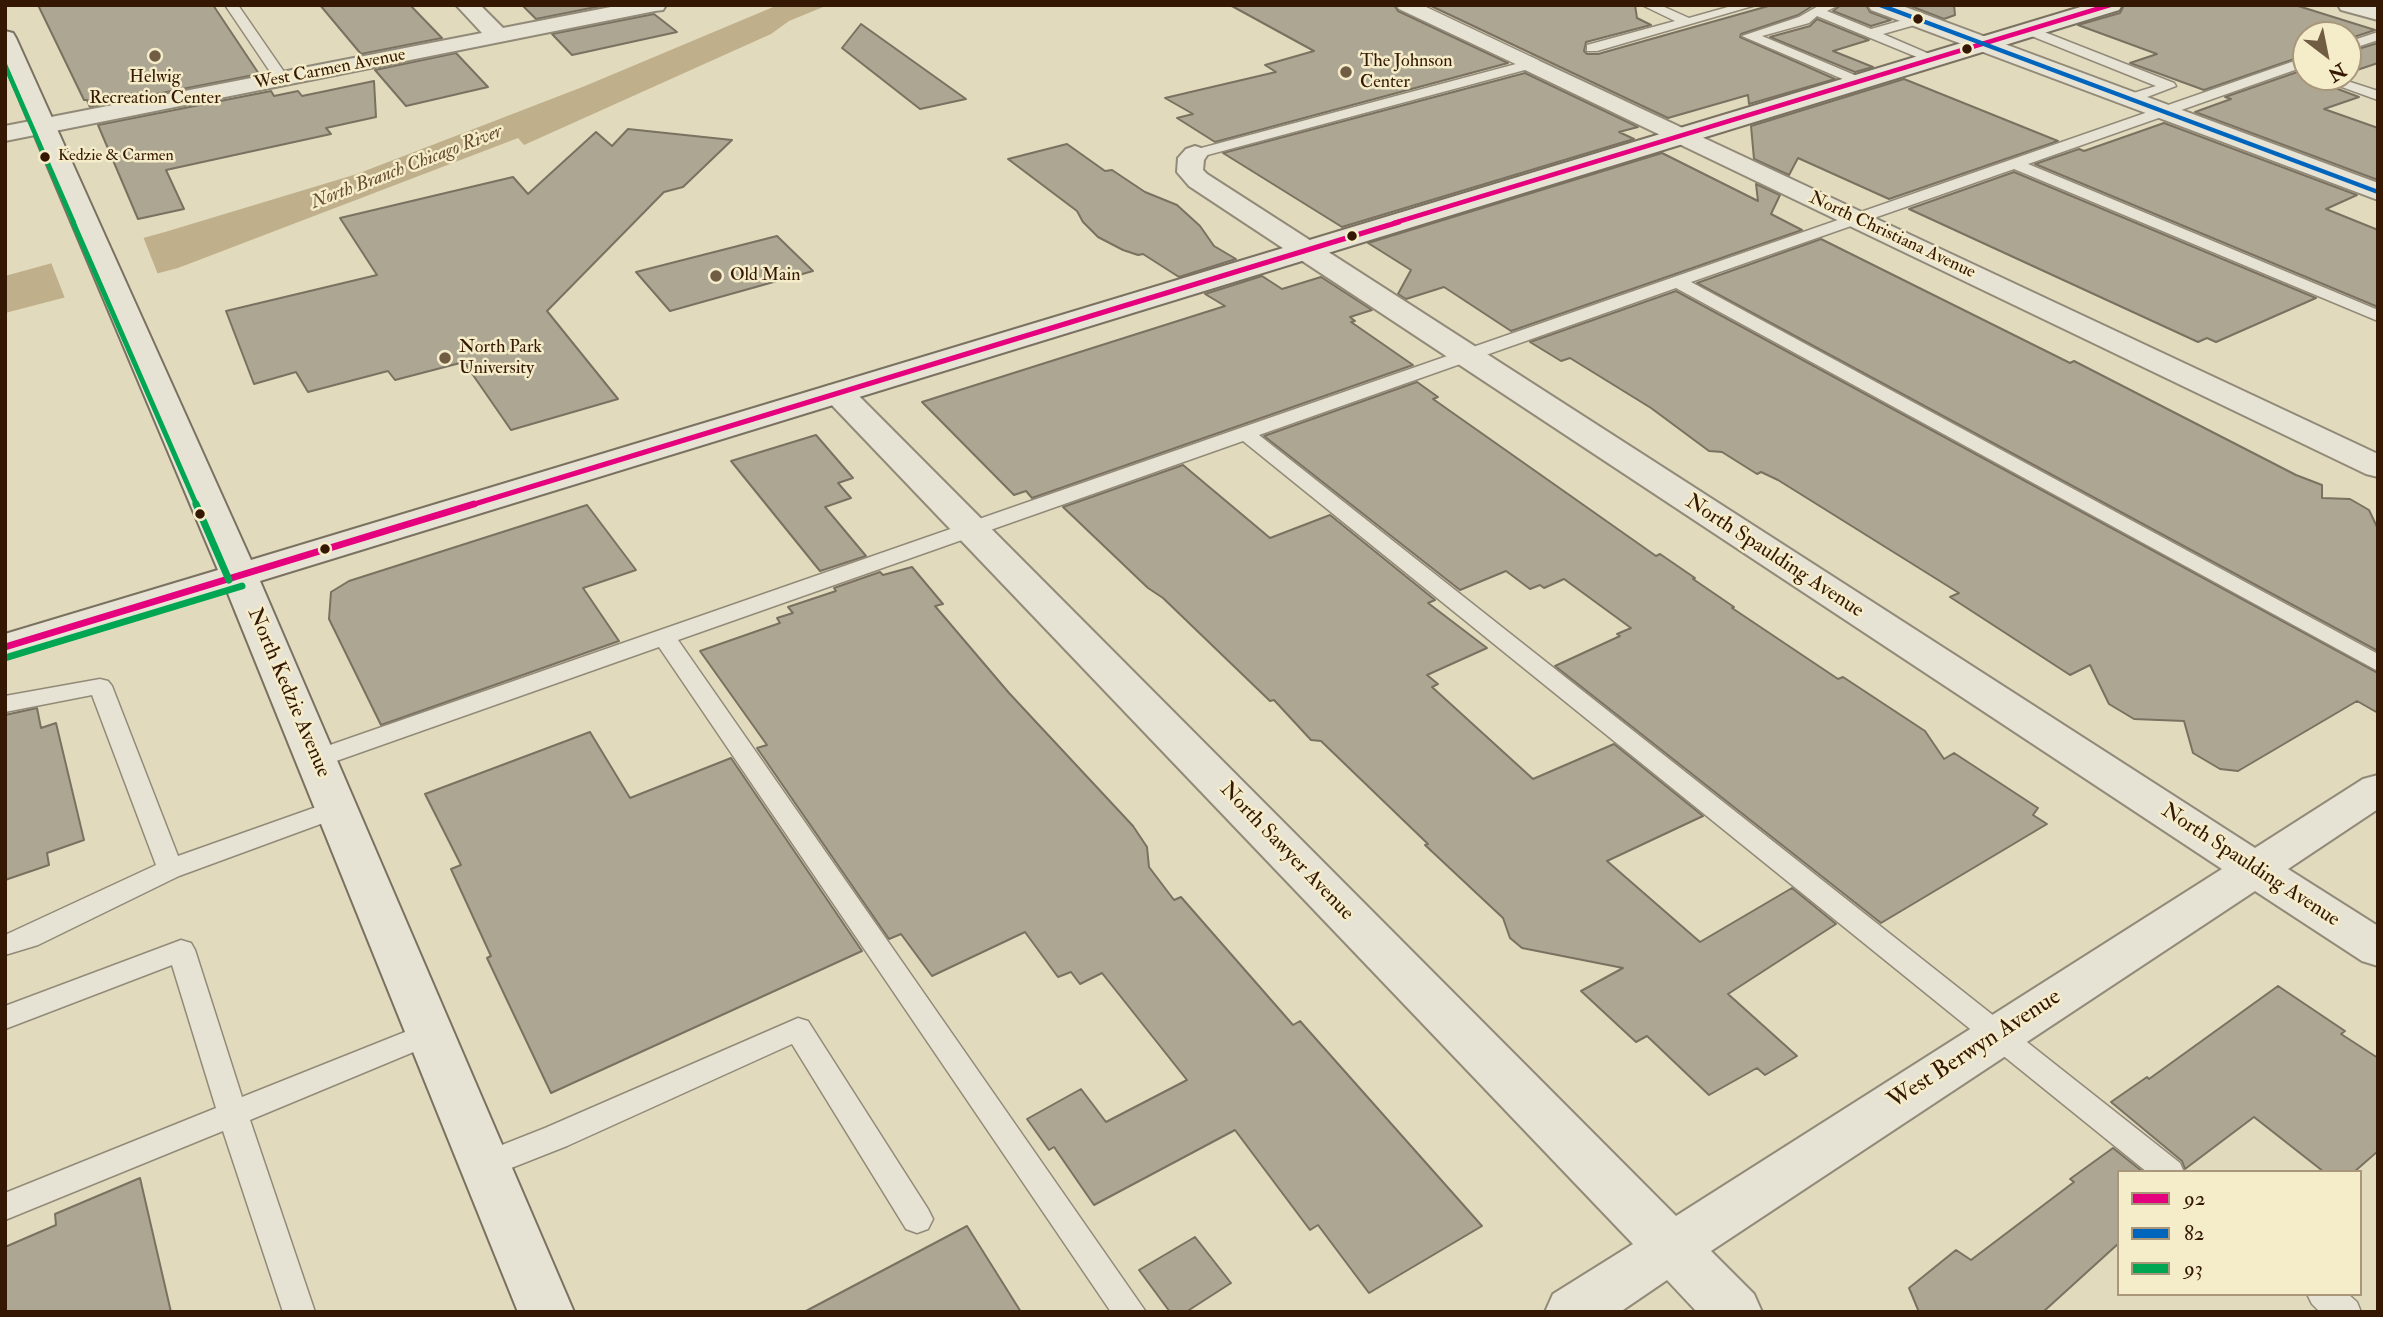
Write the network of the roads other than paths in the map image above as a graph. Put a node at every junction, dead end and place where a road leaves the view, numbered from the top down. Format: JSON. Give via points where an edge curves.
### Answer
{"nodes":[{"id":1,"x":231,"y":5,"type":"edge"},
{"id":2,"x":467,"y":5,"type":"edge"},
{"id":3,"x":655,"y":5,"type":"edge"},
{"id":4,"x":1406,"y":5,"type":"edge"},
{"id":5,"x":1648,"y":5,"type":"edge"},
{"id":6,"x":1750,"y":5,"type":"edge"},
{"id":7,"x":1833,"y":5,"type":"edge"},
{"id":8,"x":1879,"y":5,"type":"edge"},
{"id":9,"x":2111,"y":5,"type":"edge"},
{"id":10,"x":2349,"y":5,"type":"edge"},
{"id":11,"x":1815,"y":10,"type":"junction"},
{"id":12,"x":2378,"y":14,"type":"edge"},
{"id":13,"x":1917,"y":20,"type":"junction"},
{"id":14,"x":1688,"y":22,"type":"junction"},
{"id":15,"x":2029,"y":30,"type":"junction"},
{"id":16,"x":1871,"y":33,"type":"junction"},
{"id":17,"x":498,"y":36,"type":"junction"},
{"id":18,"x":5,"y":38,"type":"edge"},
{"id":19,"x":1982,"y":44,"type":"junction"},
{"id":20,"x":1592,"y":48,"type":"dead end"},
{"id":21,"x":1934,"y":59,"type":"junction"},
{"id":22,"x":1531,"y":64,"type":"junction"},
{"id":23,"x":2292,"y":70,"type":"edge"},
{"id":24,"x":282,"y":79,"type":"junction"},
{"id":25,"x":1859,"y":82,"type":"junction"},
{"id":26,"x":2129,"y":99,"type":"junction"},
{"id":27,"x":2162,"y":112,"type":"junction"},
{"id":28,"x":43,"y":126,"type":"junction"},
{"id":29,"x":5,"y":134,"type":"edge"},
{"id":30,"x":1680,"y":135,"type":"junction"},
{"id":31,"x":1195,"y":154,"type":"joint"},
{"id":32,"x":2014,"y":163,"type":"junction"},
{"id":33,"x":2378,"y":192,"type":"edge"},
{"id":34,"x":1856,"y":219,"type":"junction"},
{"id":35,"x":1304,"y":251,"type":"junction"},
{"id":36,"x":1678,"y":282,"type":"junction"},
{"id":37,"x":2378,"y":316,"type":"edge"},
{"id":38,"x":1466,"y":356,"type":"junction"},
{"id":39,"x":838,"y":393,"type":"junction"},
{"id":40,"x":1245,"y":433,"type":"junction"},
{"id":41,"x":2378,"y":467,"type":"edge"},
{"id":42,"x":971,"y":529,"type":"junction"},
{"id":43,"x":239,"y":576,"type":"junction"},
{"id":44,"x":664,"y":637,"type":"junction"},
{"id":45,"x":5,"y":647,"type":"edge"},
{"id":46,"x":2378,"y":664,"type":"edge"},
{"id":47,"x":5,"y":704,"type":"edge"},
{"id":48,"x":316,"y":760,"type":"junction"},
{"id":49,"x":2378,"y":789,"type":"edge"},
{"id":50,"x":336,"y":809,"type":"junction"},
{"id":51,"x":170,"y":869,"type":"junction"},
{"id":52,"x":2254,"y":869,"type":"junction"},
{"id":53,"x":5,"y":945,"type":"edge"},
{"id":54,"x":2378,"y":949,"type":"edge"},
{"id":55,"x":5,"y":1018,"type":"edge"},
{"id":56,"x":430,"y":1033,"type":"junction"},
{"id":57,"x":1997,"y":1036,"type":"junction"},
{"id":58,"x":233,"y":1115,"type":"junction"},
{"id":59,"x":485,"y":1165,"type":"junction"},
{"id":60,"x":2166,"y":1170,"type":"edge"},
{"id":61,"x":5,"y":1208,"type":"edge"},
{"id":62,"x":916,"y":1219,"type":"dead end"},
{"id":63,"x":1672,"y":1247,"type":"junction"},
{"id":64,"x":2325,"y":1296,"type":"edge"},
{"id":65,"x":299,"y":1312,"type":"edge"},
{"id":66,"x":547,"y":1312,"type":"edge"},
{"id":67,"x":1129,"y":1312,"type":"edge"},
{"id":68,"x":1573,"y":1312,"type":"edge"},
{"id":69,"x":1734,"y":1312,"type":"edge"},
{"id":70,"x":2345,"y":1312,"type":"edge"}],
"edges":[{"from":1,"to":24,"type":"lane"},
{"from":2,"to":17,"type":"street"},
{"from":3,"to":17,"type":"street","name":"West Carmen Avenue"},
{"from":4,"to":22,"type":"street","name":"North Christiana Avenue"},
{"from":5,"to":14,"type":"lane"},
{"from":6,"to":14,"type":"lane"},
{"from":7,"to":11,"type":"lane"},
{"from":8,"to":13,"type":"street"},
{"from":9,"to":15,"type":"street"},
{"from":10,"to":12,"type":"street"},
{"from":11,"to":16,"type":"lane"},
{"from":11,"to":25,"type":"lane","via":[[1804,20],[1749,36]]},
{"from":13,"to":16,"type":"lane"},
{"from":13,"to":19,"type":"street"},
{"from":14,"to":20,"type":"lane"},
{"from":15,"to":19,"type":"street"},
{"from":15,"to":26,"type":"lane","via":[[2169,86]]},
{"from":16,"to":21,"type":"lane"},
{"from":17,"to":24,"type":"street","name":"West Carmen Avenue"},
{"from":18,"to":28,"type":"street","name":"North Kedzie Avenue"},
{"from":19,"to":21,"type":"street"},
{"from":19,"to":26,"type":"street"},
{"from":21,"to":25,"type":"street"},
{"from":22,"to":30,"type":"street","name":"North Christiana Avenue"},
{"from":22,"to":31,"type":"lane"},
{"from":23,"to":27,"type":"lane"},
{"from":24,"to":28,"type":"street","name":"West Carmen Avenue"},
{"from":25,"to":30,"type":"street"},
{"from":26,"to":27,"type":"street"},
{"from":27,"to":32,"type":"lane"},
{"from":27,"to":33,"type":"street"},
{"from":28,"to":29,"type":"street","name":"West Carmen Avenue"},
{"from":28,"to":43,"type":"street","name":"North Kedzie Avenue"},
{"from":30,"to":34,"type":"street","name":"North Christiana Avenue"},
{"from":30,"to":35,"type":"street"},
{"from":31,"to":35,"type":"street","name":"North Spaulding Avenue","via":[[1190,172],[1198,180]]},
{"from":32,"to":34,"type":"lane"},
{"from":32,"to":37,"type":"lane"},
{"from":34,"to":36,"type":"lane"},
{"from":34,"to":41,"type":"street","name":"North Christiana Avenue"},
{"from":35,"to":38,"type":"street","name":"North Spaulding Avenue"},
{"from":35,"to":39,"type":"street"},
{"from":36,"to":38,"type":"lane"},
{"from":36,"to":46,"type":"lane"},
{"from":38,"to":40,"type":"lane"},
{"from":38,"to":52,"type":"street","name":"North Spaulding Avenue"},
{"from":39,"to":42,"type":"street","name":"North Sawyer Avenue"},
{"from":39,"to":43,"type":"street"},
{"from":40,"to":42,"type":"lane"},
{"from":40,"to":57,"type":"lane"},
{"from":42,"to":44,"type":"lane"},
{"from":42,"to":63,"type":"street","name":"North Sawyer Avenue"},
{"from":43,"to":45,"type":"street"},
{"from":43,"to":48,"type":"street","name":"North Kedzie Avenue"},
{"from":44,"to":48,"type":"lane"},
{"from":44,"to":67,"type":"lane"},
{"from":47,"to":51,"type":"lane","via":[[100,686]]},
{"from":48,"to":50,"type":"street","name":"North Kedzie Avenue"},
{"from":49,"to":52,"type":"street","name":"West Berwyn Avenue"},
{"from":50,"to":51,"type":"lane"},
{"from":50,"to":56,"type":"street","name":"North Kedzie Avenue"},
{"from":51,"to":53,"type":"lane"},
{"from":52,"to":54,"type":"street","name":"North Spaulding Avenue"},
{"from":52,"to":57,"type":"street","name":"West Berwyn Avenue"},
{"from":55,"to":58,"type":"lane","via":[[181,950]]},
{"from":56,"to":58,"type":"lane"},
{"from":56,"to":59,"type":"street","name":"North Kedzie Avenue"},
{"from":57,"to":60,"type":"lane"},
{"from":57,"to":63,"type":"street","name":"West Berwyn Avenue"},
{"from":58,"to":61,"type":"lane"},
{"from":58,"to":65,"type":"lane"},
{"from":59,"to":62,"type":"lane","via":[[798,1029]]},
{"from":59,"to":66,"type":"street","name":"North Kedzie Avenue"},
{"from":63,"to":68,"type":"street","name":"West Berwyn Avenue"},
{"from":63,"to":69,"type":"street","name":"North Sawyer Avenue"},
{"from":64,"to":70,"type":"lane"}]}
